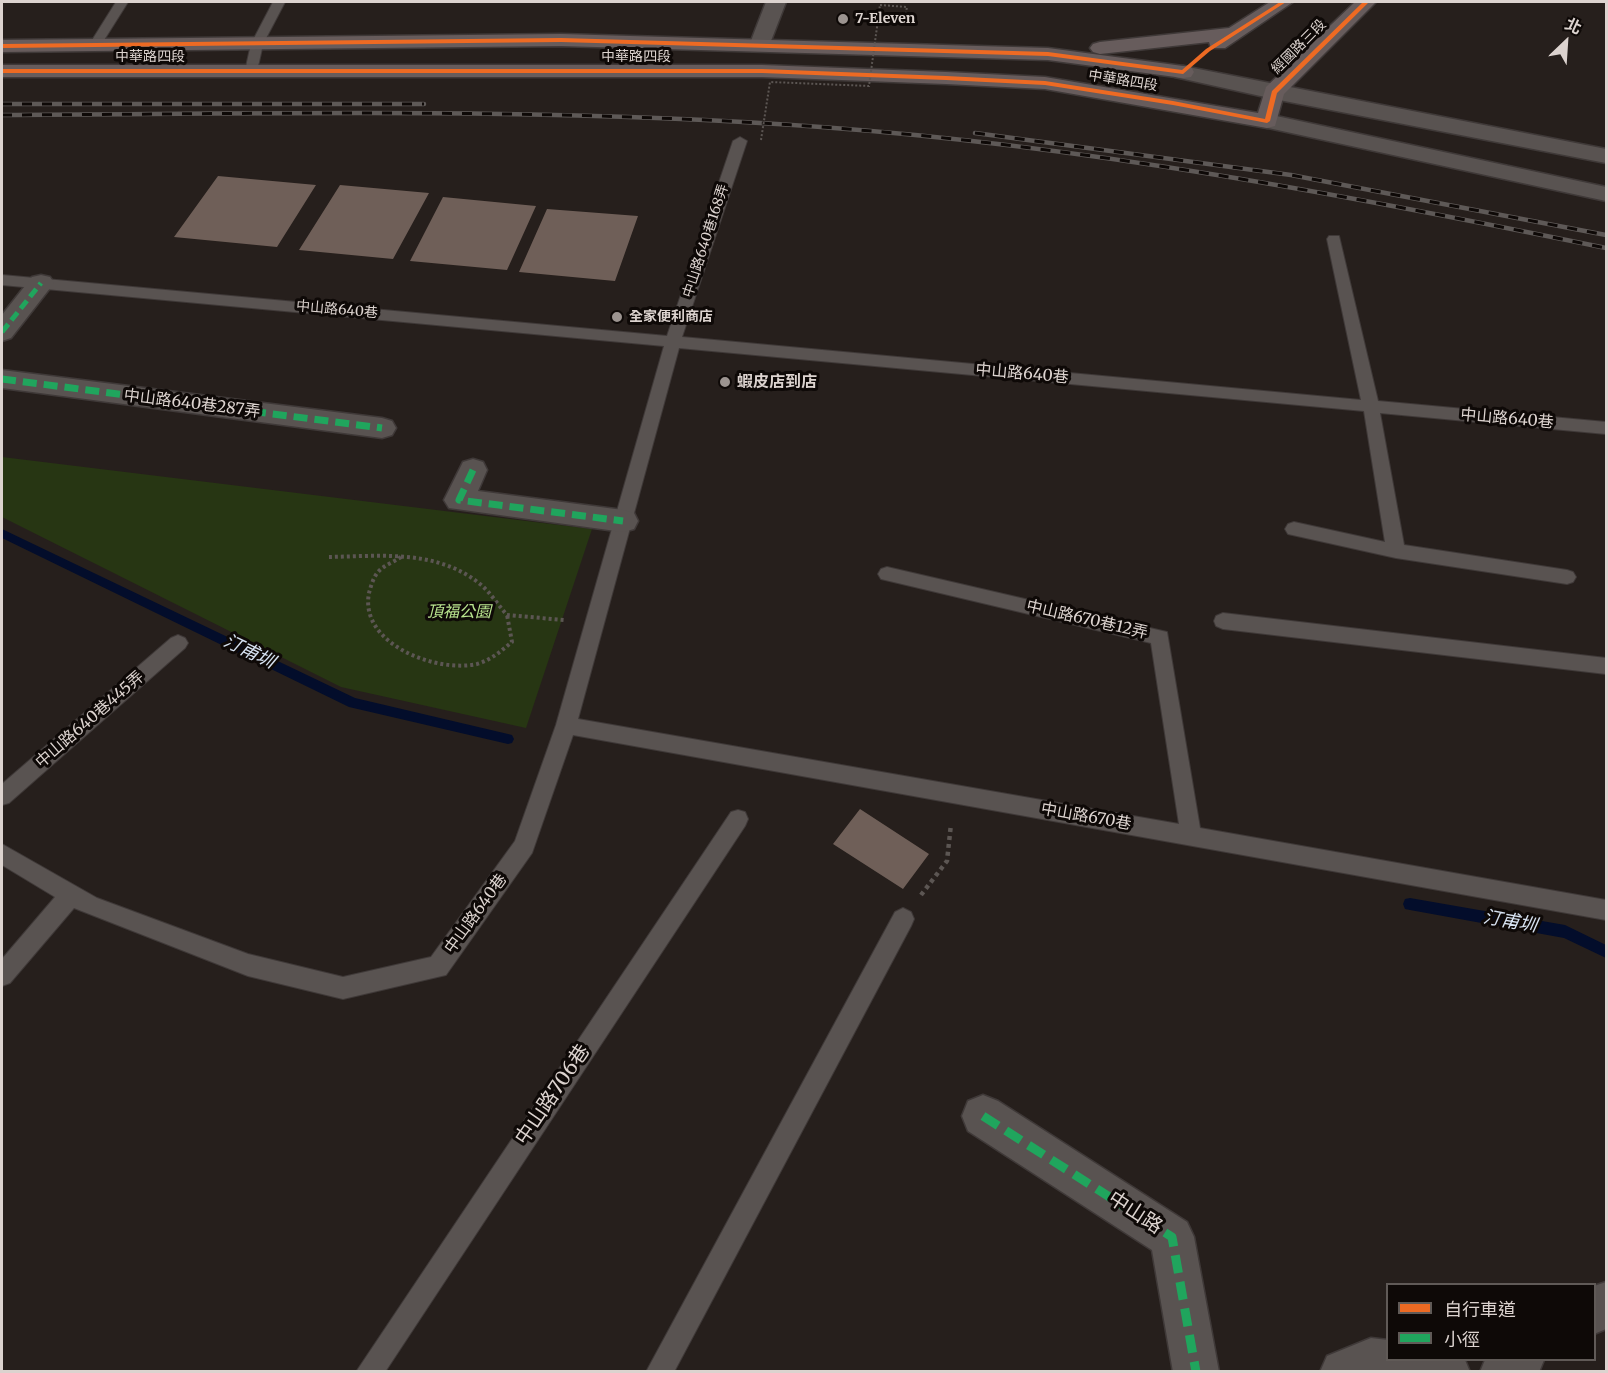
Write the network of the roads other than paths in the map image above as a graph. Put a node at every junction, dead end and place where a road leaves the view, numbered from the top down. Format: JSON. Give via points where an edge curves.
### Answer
{"nodes":[{"id":1,"x":122,"y":2,"type":"edge"},
{"id":2,"x":279,"y":2,"type":"edge"},
{"id":3,"x":776,"y":2,"type":"edge"},
{"id":4,"x":1283,"y":2,"type":"edge"},
{"id":5,"x":1366,"y":2,"type":"edge"},
{"id":6,"x":1236,"y":33,"type":"junction"},
{"id":7,"x":257,"y":44,"type":"junction"},
{"id":8,"x":95,"y":45,"type":"junction"},
{"id":9,"x":2,"y":46,"type":"edge"},
{"id":10,"x":759,"y":46,"type":"junction"},
{"id":11,"x":1048,"y":54,"type":"junction"},
{"id":12,"x":251,"y":70,"type":"junction"},
{"id":13,"x":2,"y":71,"type":"edge"},
{"id":14,"x":1183,"y":72,"type":"junction"},
{"id":15,"x":1274,"y":92,"type":"junction"},
{"id":16,"x":1173,"y":103,"type":"junction"},
{"id":17,"x":1267,"y":121,"type":"junction"},
{"id":18,"x":740,"y":141,"type":"dead end"},
{"id":19,"x":1606,"y":156,"type":"edge"},
{"id":20,"x":1606,"y":194,"type":"edge"},
{"id":21,"x":1334,"y":239,"type":"dead end"},
{"id":22,"x":2,"y":280,"type":"edge"},
{"id":23,"x":41,"y":283,"type":"junction"},
{"id":24,"x":2,"y":332,"type":"edge"},
{"id":25,"x":673,"y":342,"type":"junction"},
{"id":26,"x":2,"y":379,"type":"edge"},
{"id":27,"x":1371,"y":406,"type":"junction"},
{"id":28,"x":382,"y":428,"type":"dead end"},
{"id":29,"x":1606,"y":428,"type":"edge"},
{"id":30,"x":473,"y":470,"type":"dead end"},
{"id":31,"x":623,"y":521,"type":"junction"},
{"id":32,"x":1294,"y":529,"type":"dead end"},
{"id":33,"x":1396,"y":551,"type":"junction"},
{"id":34,"x":887,"y":574,"type":"dead end"},
{"id":35,"x":1568,"y":577,"type":"dead end"},
{"id":36,"x":1223,"y":621,"type":"dead end"},
{"id":37,"x":178,"y":643,"type":"dead end"},
{"id":38,"x":1606,"y":666,"type":"edge"},
{"id":39,"x":566,"y":725,"type":"junction"},
{"id":40,"x":2,"y":796,"type":"edge"},
{"id":41,"x":738,"y":819,"type":"dead end"},
{"id":42,"x":1191,"y":836,"type":"junction"},
{"id":43,"x":2,"y":854,"type":"edge"},
{"id":44,"x":71,"y":895,"type":"junction"},
{"id":45,"x":1606,"y":910,"type":"edge"},
{"id":46,"x":903,"y":919,"type":"road end"},
{"id":47,"x":2,"y":975,"type":"edge"},
{"id":48,"x":984,"y":1116,"type":"dead end"},
{"id":49,"x":1518,"y":1361,"type":"edge"},
{"id":50,"x":369,"y":1371,"type":"edge"},
{"id":51,"x":659,"y":1371,"type":"edge"},
{"id":52,"x":1196,"y":1371,"type":"edge"},
{"id":53,"x":1343,"y":1371,"type":"edge"},
{"id":54,"x":1447,"y":1371,"type":"edge"},
{"id":55,"x":1503,"y":1371,"type":"edge"}],
"edges":[{"from":1,"to":8,"type":"lane"},
{"from":2,"to":7,"type":"lane"},
{"from":3,"to":10,"type":"street"},
{"from":4,"to":6,"type":"main road"},
{"from":5,"to":15,"type":"main road","name":"經國路三段"},
{"from":6,"to":11,"type":"main road"},
{"from":6,"to":14,"type":"main road"},
{"from":7,"to":8,"type":"main road","name":"中華路四段"},
{"from":7,"to":10,"type":"main road","name":"中華路四段","via":[[561,40]]},
{"from":7,"to":12,"type":"lane"},
{"from":8,"to":9,"type":"main road","name":"中華路四段"},
{"from":10,"to":11,"type":"main road","name":"中華路四段"},
{"from":11,"to":14,"type":"main road","name":"中華路四段"},
{"from":12,"to":13,"type":"main road","name":"中華路四段"},
{"from":12,"to":16,"type":"main road","name":"中華路四段","via":[[785,72],[1045,83]]},
{"from":14,"to":15,"type":"street","name":"中華路四段"},
{"from":14,"to":16,"type":"main road"},
{"from":15,"to":17,"type":"main road","name":"經國路三段"},
{"from":15,"to":19,"type":"street","name":"中華路四段"},
{"from":16,"to":17,"type":"main road","name":"中華路四段"},
{"from":17,"to":20,"type":"street","name":"中華路四段"},
{"from":18,"to":25,"type":"lane","name":"中山路640巷168弄"},
{"from":21,"to":27,"type":"lane"},
{"from":22,"to":23,"type":"lane","name":"中山路640巷"},
{"from":23,"to":24,"type":"street"},
{"from":23,"to":25,"type":"lane","name":"中山路640巷"},
{"from":25,"to":27,"type":"lane","name":"中山路640巷"},
{"from":25,"to":31,"type":"lane","name":"中山路640巷"},
{"from":26,"to":28,"type":"street","name":"中山路640巷287弄"},
{"from":27,"to":29,"type":"lane","name":"中山路640巷"},
{"from":27,"to":33,"type":"lane"},
{"from":30,"to":31,"type":"street","via":[[459,500]]},
{"from":31,"to":39,"type":"lane","name":"中山路640巷"},
{"from":32,"to":33,"type":"lane"},
{"from":33,"to":35,"type":"lane"},
{"from":34,"to":42,"type":"lane","name":"中山路670巷12弄","via":[[1160,637]]},
{"from":36,"to":38,"type":"lane"},
{"from":37,"to":40,"type":"lane","name":"中山路640巷445弄"},
{"from":39,"to":42,"type":"lane","name":"中山路670巷"},
{"from":39,"to":44,"type":"lane","name":"中山路640巷","via":[[524,846],[438,967],[343,988],[248,965],[90,906]]},
{"from":41,"to":50,"type":"lane","name":"中山路706巷"},
{"from":42,"to":45,"type":"lane","name":"中山路670巷"},
{"from":43,"to":44,"type":"lane","name":"中山路640巷"},
{"from":44,"to":47,"type":"lane"},
{"from":46,"to":51,"type":"lane"},
{"from":48,"to":52,"type":"street","name":"中山路","via":[[1172,1237]]},
{"from":49,"to":55,"type":"street"},
{"from":53,"to":54,"type":"street","via":[[1371,1360]]}]}
